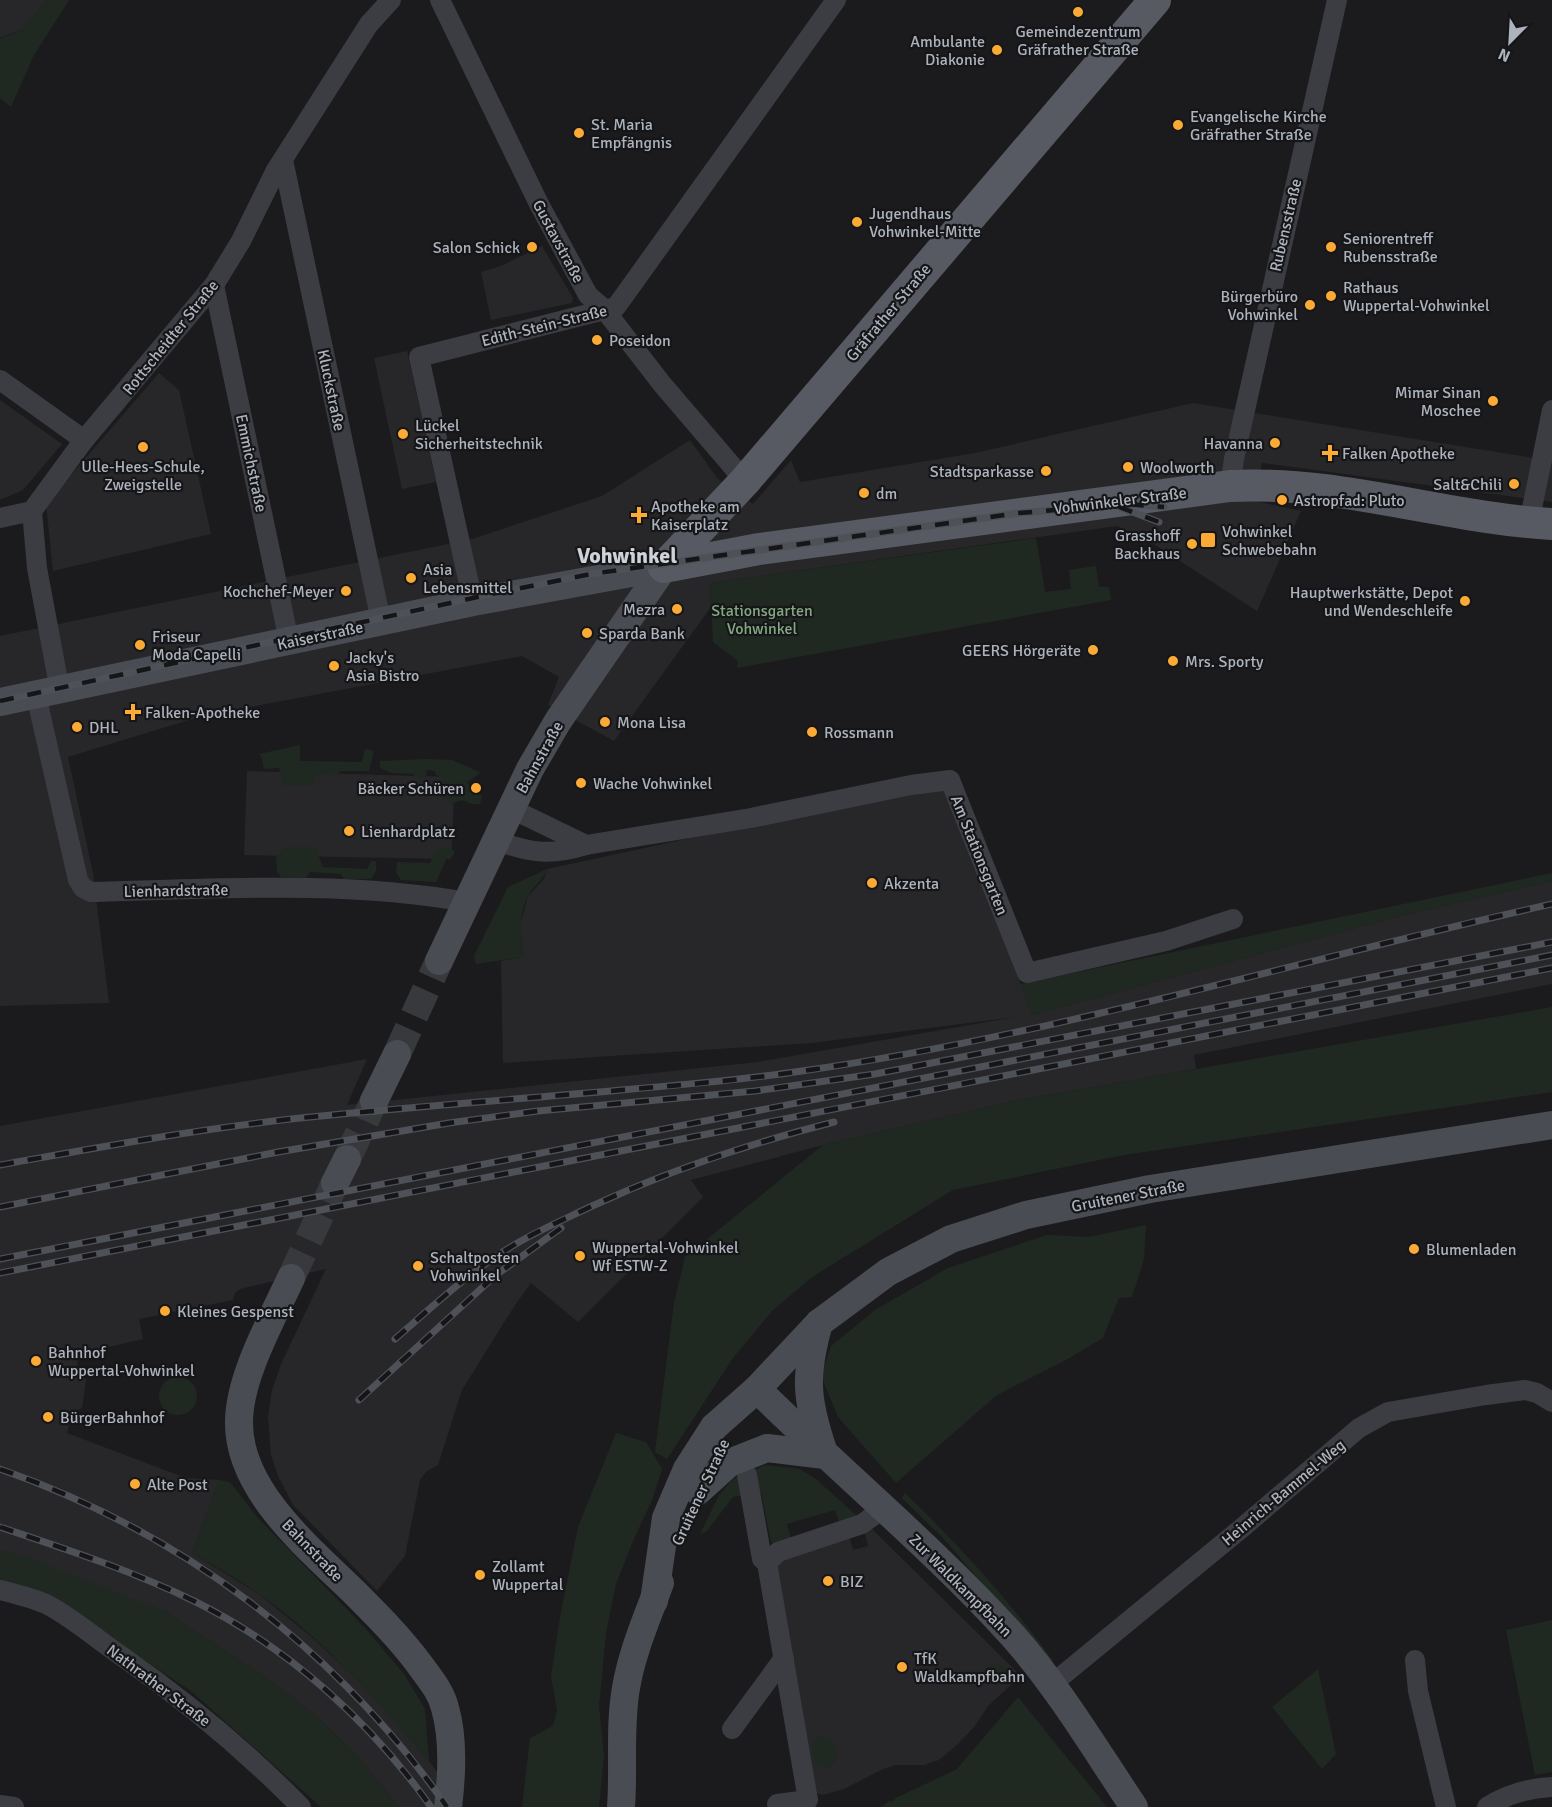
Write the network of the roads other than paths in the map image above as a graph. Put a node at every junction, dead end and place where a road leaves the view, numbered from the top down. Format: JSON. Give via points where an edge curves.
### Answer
{"nodes":[{"id":1,"x":392,"y":0,"type":"edge"},
{"id":2,"x":440,"y":0,"type":"edge"},
{"id":3,"x":836,"y":0,"type":"edge"},
{"id":4,"x":1155,"y":0,"type":"edge"},
{"id":5,"x":1336,"y":0,"type":"edge"},
{"id":6,"x":283,"y":159,"type":"junction"},
{"id":7,"x":214,"y":285,"type":"junction"},
{"id":8,"x":604,"y":309,"type":"junction"},
{"id":9,"x":0,"y":380,"type":"edge"},
{"id":10,"x":1552,"y":410,"type":"edge"},
{"id":11,"x":84,"y":440,"type":"junction"},
{"id":12,"x":745,"y":481,"type":"junction"},
{"id":13,"x":1230,"y":486,"type":"junction"},
{"id":14,"x":32,"y":511,"type":"junction"},
{"id":15,"x":0,"y":518,"type":"edge"},
{"id":16,"x":1540,"y":524,"type":"edge"},
{"id":17,"x":665,"y":566,"type":"junction"},
{"id":18,"x":473,"y":602,"type":"junction"},
{"id":19,"x":381,"y":621,"type":"junction"},
{"id":20,"x":289,"y":641,"type":"junction"},
{"id":21,"x":48,"y":693,"type":"junction"},
{"id":22,"x":0,"y":702,"type":"edge"},
{"id":23,"x":512,"y":809,"type":"junction"},
{"id":24,"x":497,"y":841,"type":"junction"},
{"id":25,"x":586,"y":845,"type":"junction"},
{"id":26,"x":467,"y":902,"type":"junction"},
{"id":27,"x":1233,"y":919,"type":"dead end"},
{"id":28,"x":439,"y":961,"type":"tunnel mouth"},
{"id":29,"x":397,"y":1054,"type":"tunnel mouth"},
{"id":30,"x":374,"y":1101,"type":"tunnel mouth"},
{"id":31,"x":1552,"y":1125,"type":"edge"},
{"id":32,"x":291,"y":1278,"type":"tunnel mouth"},
{"id":33,"x":819,"y":1323,"type":"junction"},
{"id":34,"x":757,"y":1389,"type":"junction"},
{"id":35,"x":1552,"y":1402,"type":"edge"},
{"id":36,"x":825,"y":1455,"type":"junction"},
{"id":37,"x":747,"y":1475,"type":"dead end"},
{"id":38,"x":698,"y":1491,"type":"junction"},
{"id":39,"x":884,"y":1508,"type":"junction"},
{"id":40,"x":767,"y":1563,"type":"junction"},
{"id":41,"x":0,"y":1590,"type":"edge"},
{"id":42,"x":654,"y":1601,"type":"junction"},
{"id":43,"x":784,"y":1658,"type":"junction"},
{"id":44,"x":1415,"y":1660,"type":"dead end"},
{"id":45,"x":1052,"y":1684,"type":"junction"},
{"id":46,"x":732,"y":1730,"type":"dead end"},
{"id":47,"x":1552,"y":1787,"type":"edge"},
{"id":48,"x":449,"y":1798,"type":"edge"},
{"id":49,"x":777,"y":1804,"type":"dead end"},
{"id":50,"x":0,"y":1805,"type":"edge"},
{"id":51,"x":14,"y":1807,"type":"edge"},
{"id":52,"x":301,"y":1807,"type":"edge"},
{"id":53,"x":621,"y":1807,"type":"edge"},
{"id":54,"x":1134,"y":1807,"type":"edge"},
{"id":55,"x":1446,"y":1807,"type":"edge"},
{"id":56,"x":1487,"y":1807,"type":"edge"}],
"edges":[{"from":1,"to":6,"type":"street","name":"Rottscheidter Straße","via":[[369,24]]},
{"from":2,"to":8,"type":"street","name":"Gustavstraße","via":[[539,204],[588,295]]},
{"from":3,"to":8,"type":"street","name":"Edith-Stein-Straße","via":[[616,307]]},
{"from":4,"to":12,"type":"main road","name":"Gräfrather Straße"},
{"from":5,"to":13,"type":"street","name":"Rubensstraße"},
{"from":6,"to":7,"type":"street","name":"Rottscheidter Straße"},
{"from":6,"to":19,"type":"street","name":"Kluckstraße"},
{"from":7,"to":11,"type":"street","name":"Rottscheidter Straße"},
{"from":7,"to":20,"type":"street","name":"Emmichstraße"},
{"from":8,"to":12,"type":"street","name":"Gustavstraße"},
{"from":8,"to":18,"type":"street","name":"Edith-Stein-Straße","via":[[419,357]]},
{"from":9,"to":11,"type":"street"},
{"from":10,"to":16,"type":"street"},
{"from":11,"to":14,"type":"street","name":"Rottscheidter Straße"},
{"from":12,"to":17,"type":"main road","name":"Gräfrather Straße"},
{"from":13,"to":16,"type":"main road","name":"Vohwinkeler Straße","via":[[1311,487]]},
{"from":13,"to":17,"type":"main road","name":"Vohwinkeler Straße","via":[[759,549]]},
{"from":14,"to":15,"type":"street"},
{"from":14,"to":21,"type":"street"},
{"from":17,"to":18,"type":"main road","name":"Kaiserstraße"},
{"from":17,"to":23,"type":"main road","name":"Bahnstraße","via":[[558,721]]},
{"from":18,"to":19,"type":"main road","name":"Kaiserstraße"},
{"from":19,"to":20,"type":"main road","name":"Kaiserstraße"},
{"from":20,"to":21,"type":"main road","name":"Kaiserstraße"},
{"from":21,"to":22,"type":"main road","name":"Kaiserstraße"},
{"from":21,"to":26,"type":"street","name":"Lienhardstraße","via":[[55,778],[78,880],[91,892],[264,888],[373,891]]},
{"from":23,"to":24,"type":"main road","name":"Bahnstraße"},
{"from":23,"to":25,"type":"street"},
{"from":24,"to":25,"type":"street","name":"Am Stationsgarten","via":[[543,853]]},
{"from":24,"to":26,"type":"main road","name":"Bahnstraße"},
{"from":25,"to":27,"type":"street","name":"Am Stationsgarten","via":[[950,780],[1027,974],[1166,941]]},
{"from":26,"to":28,"type":"main road","name":"Bahnstraße"},
{"from":29,"to":30,"type":"main road"},
{"from":31,"to":33,"type":"main road","name":"Gruitener Straße","via":[[1150,1189],[1026,1215],[951,1239],[898,1266]]},
{"from":32,"to":48,"type":"main road","name":"Bahnstraße","via":[[240,1405],[243,1455],[279,1515],[397,1637],[438,1690],[450,1731]]},
{"from":33,"to":34,"type":"main road","name":"Gruitener Straße"},
{"from":33,"to":36,"type":"main road","via":[[807,1382],[813,1419]]},
{"from":34,"to":36,"type":"main road","name":"Zur Waldkampfbahn"},
{"from":34,"to":38,"type":"main road","name":"Gruitener Straße","via":[[722,1441]]},
{"from":34,"to":42,"type":"main road","name":"Gruitener Straße","via":[[714,1427],[687,1469],[666,1518]]},
{"from":35,"to":45,"type":"street","name":"Heinrich-Bammel-Weg","via":[[1525,1390],[1388,1412],[1359,1428]]},
{"from":36,"to":38,"type":"main road","via":[[767,1448],[729,1463]]},
{"from":36,"to":39,"type":"main road","name":"Zur Waldkampfbahn"},
{"from":37,"to":40,"type":"street","via":[[762,1559]]},
{"from":38,"to":42,"type":"main road","name":"Gruitener Straße","via":[[683,1520]]},
{"from":39,"to":40,"type":"street","via":[[862,1524],[778,1552]]},
{"from":39,"to":45,"type":"main road","name":"Zur Waldkampfbahn","via":[[1012,1635]]},
{"from":40,"to":43,"type":"street"},
{"from":41,"to":52,"type":"street","name":"Nathrather Straße","via":[[47,1605],[137,1667],[208,1720]]},
{"from":42,"to":53,"type":"main road","name":"Gruitener Straße","via":[[635,1649],[625,1689]]},
{"from":43,"to":46,"type":"street"},
{"from":43,"to":49,"type":"street","via":[[807,1800]]},
{"from":44,"to":55,"type":"street","via":[[1418,1691]]},
{"from":45,"to":54,"type":"main road","name":"Zur Waldkampfbahn"},
{"from":47,"to":56,"type":"street","via":[[1527,1789]]},
{"from":50,"to":51,"type":"street"}]}
